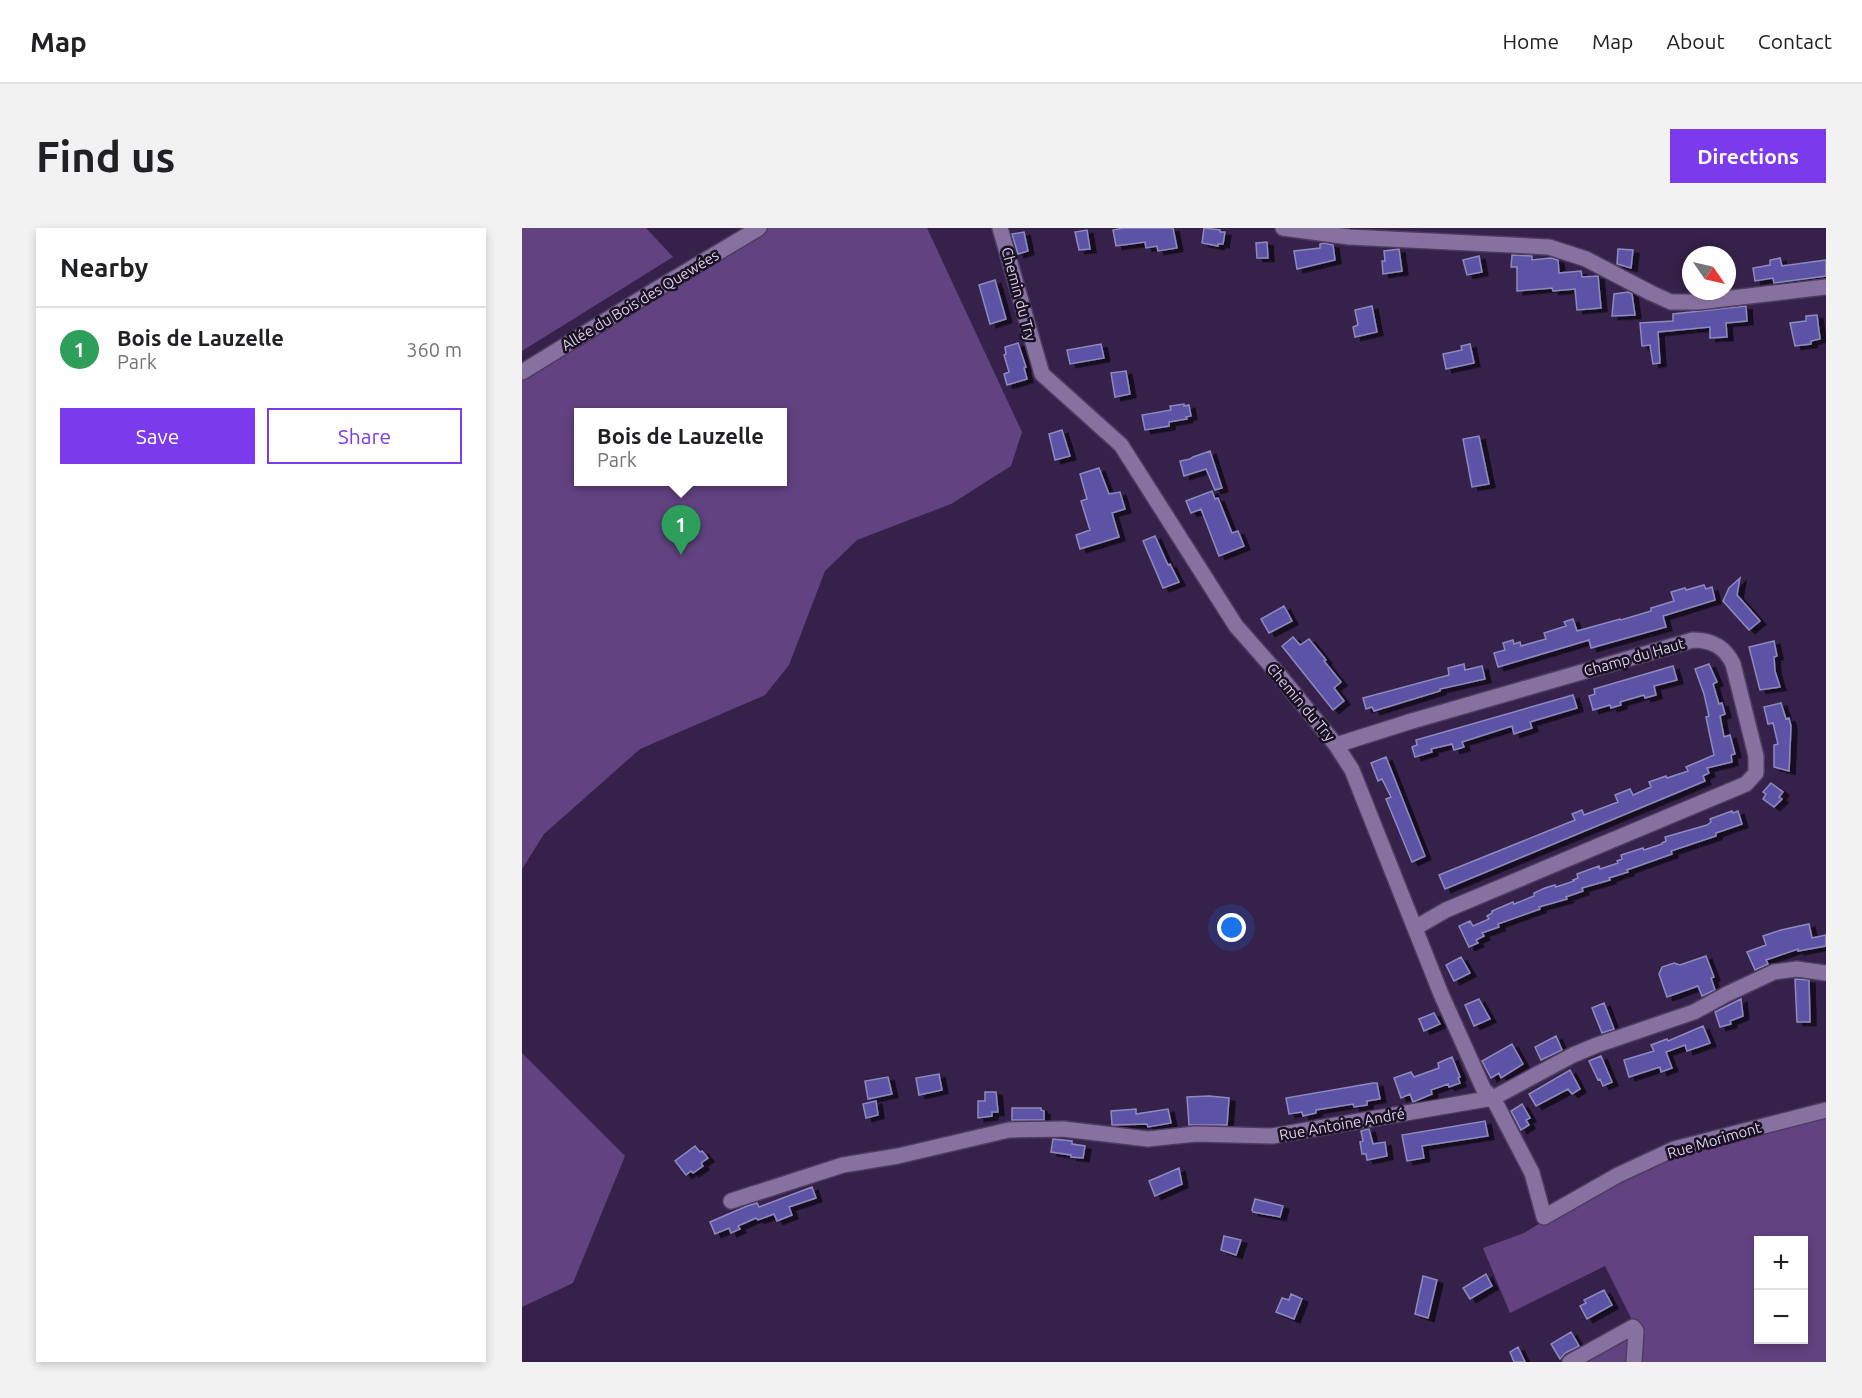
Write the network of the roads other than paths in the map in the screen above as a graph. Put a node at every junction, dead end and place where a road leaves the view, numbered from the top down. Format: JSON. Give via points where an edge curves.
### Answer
{"nodes":[{"id":1,"x":759,"y":228,"type":"edge"},
{"id":2,"x":1000,"y":228,"type":"edge"},
{"id":3,"x":1283,"y":228,"type":"edge"},
{"id":4,"x":1826,"y":287,"type":"edge"},
{"id":5,"x":522,"y":372,"type":"edge"},
{"id":6,"x":1336,"y":745,"type":"junction"},
{"id":7,"x":1415,"y":928,"type":"junction"},
{"id":8,"x":1826,"y":973,"type":"edge"},
{"id":9,"x":1493,"y":1098,"type":"junction"},
{"id":10,"x":1826,"y":1110,"type":"edge"},
{"id":11,"x":731,"y":1201,"type":"dead end"},
{"id":12,"x":1544,"y":1216,"type":"joint"},
{"id":13,"x":1570,"y":1362,"type":"edge"},
{"id":14,"x":1634,"y":1362,"type":"edge"}],
"edges":[{"from":1,"to":5,"type":"street","name":"Allée du Bois des Quewées"},
{"from":2,"to":6,"type":"street","name":"Chemin du Try","via":[[1042,374],[1121,445],[1236,626]]},
{"from":3,"to":4,"type":"street","via":[[1349,237],[1550,247],[1592,262],[1671,302]]},
{"from":6,"to":7,"type":"street","name":"Chemin du Try","via":[[1352,770]]},
{"from":6,"to":7,"type":"street","name":"Champ du Haut","via":[[1692,640],[1713,643],[1729,655],[1733,664],[1756,756],[1756,773],[1746,784],[1446,910]]},
{"from":7,"to":9,"type":"street","name":"Chemin du Try","via":[[1484,1090]]},
{"from":8,"to":9,"type":"street","name":"Rue Antoine André","via":[[1797,969],[1774,972],[1694,1012],[1573,1055]]},
{"from":9,"to":11,"type":"street","name":"Rue Antoine André","via":[[1272,1136],[1196,1134],[1148,1138],[1063,1129],[997,1132],[843,1165]]},
{"from":9,"to":12,"type":"street","name":"Chemin du Try","via":[[1532,1173]]},
{"from":10,"to":12,"type":"street","name":"Rue Morimont","via":[[1674,1149],[1617,1175]]},
{"from":13,"to":14,"type":"street","via":[[1633,1327]]}]}
